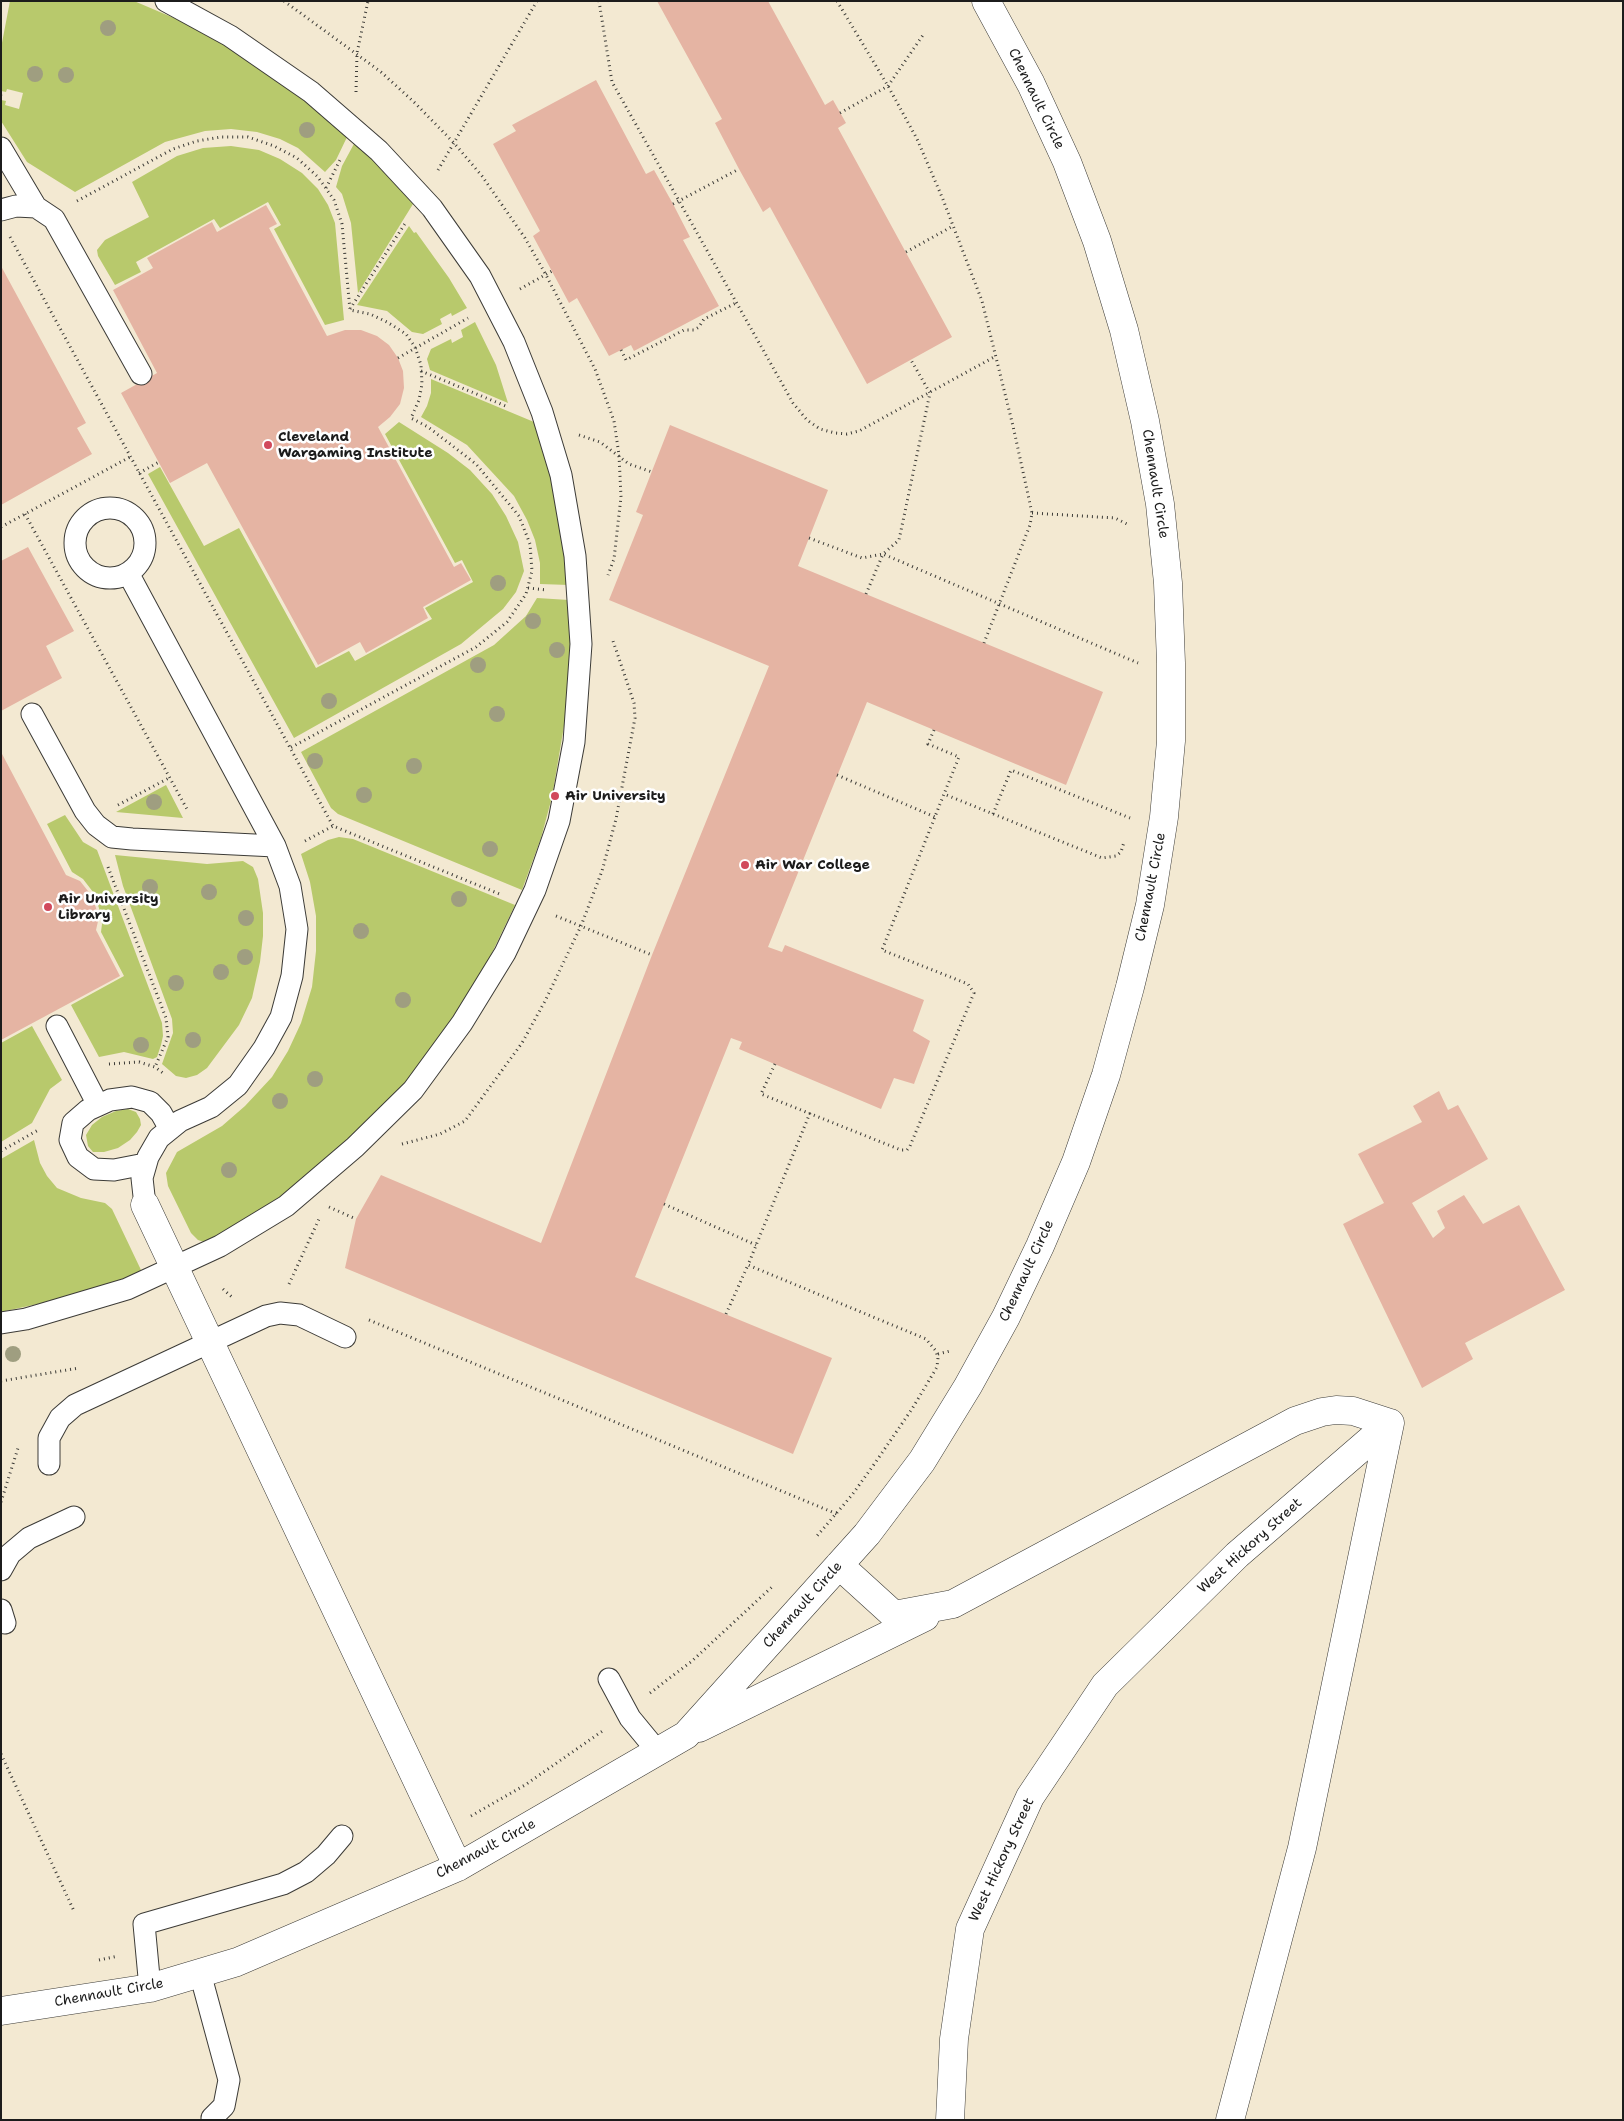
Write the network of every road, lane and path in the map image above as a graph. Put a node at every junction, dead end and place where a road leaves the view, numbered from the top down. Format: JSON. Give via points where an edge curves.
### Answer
{"nodes":[{"id":1,"x":166,"y":1,"type":"edge"},
{"id":2,"x":284,"y":1,"type":"edge"},
{"id":3,"x":537,"y":1,"type":"edge"},
{"id":4,"x":599,"y":1,"type":"edge"},
{"id":5,"x":837,"y":1,"type":"edge"},
{"id":6,"x":986,"y":1,"type":"edge"},
{"id":7,"x":923,"y":34,"type":"dead end"},
{"id":8,"x":888,"y":86,"type":"junction"},
{"id":9,"x":840,"y":113,"type":"dead end"},
{"id":10,"x":454,"y":143,"type":"junction"},
{"id":11,"x":1,"y":148,"type":"edge"},
{"id":12,"x":739,"y":169,"type":"dead end"},
{"id":13,"x":422,"y":197,"type":"junction"},
{"id":14,"x":679,"y":201,"type":"junction"},
{"id":15,"x":74,"y":203,"type":"dead end"},
{"id":16,"x":673,"y":204,"type":"dead end"},
{"id":17,"x":36,"y":207,"type":"junction"},
{"id":18,"x":4,"y":220,"type":"edge"},
{"id":19,"x":954,"y":226,"type":"junction"},
{"id":20,"x":906,"y":252,"type":"dead end"},
{"id":21,"x":546,"y":275,"type":"dead end"},
{"id":22,"x":736,"y":302,"type":"junction"},
{"id":23,"x":350,"y":310,"type":"junction"},
{"id":24,"x":621,"y":350,"type":"dead end"},
{"id":25,"x":996,"y":356,"type":"junction"},
{"id":26,"x":911,"y":360,"type":"dead end"},
{"id":27,"x":141,"y":374,"type":"dead end"},
{"id":28,"x":930,"y":393,"type":"junction"},
{"id":29,"x":130,"y":456,"type":"junction"},
{"id":30,"x":159,"y":462,"type":"dead end"},
{"id":31,"x":139,"y":473,"type":"junction"},
{"id":32,"x":1032,"y":513,"type":"junction"},
{"id":33,"x":25,"y":514,"type":"junction"},
{"id":34,"x":1,"y":527,"type":"edge"},
{"id":35,"x":1130,"y":535,"type":"dead end"},
{"id":36,"x":809,"y":538,"type":"dead end"},
{"id":37,"x":884,"y":554,"type":"junction"},
{"id":38,"x":128,"y":573,"type":"dead end"},
{"id":39,"x":866,"y":594,"type":"dead end"},
{"id":40,"x":1000,"y":604,"type":"junction"},
{"id":41,"x":984,"y":643,"type":"dead end"},
{"id":42,"x":1138,"y":653,"type":"dead end"},
{"id":43,"x":1138,"y":663,"type":"junction"},
{"id":44,"x":1171,"y":663,"type":"junction"},
{"id":45,"x":1138,"y":673,"type":"dead end"},
{"id":46,"x":32,"y":714,"type":"dead end"},
{"id":47,"x":934,"y":730,"type":"dead end"},
{"id":48,"x":290,"y":748,"type":"junction"},
{"id":49,"x":837,"y":775,"type":"dead end"},
{"id":50,"x":170,"y":778,"type":"junction"},
{"id":51,"x":944,"y":794,"type":"junction"},
{"id":52,"x":1129,"y":813,"type":"dead end"},
{"id":53,"x":993,"y":814,"type":"junction"},
{"id":54,"x":935,"y":817,"type":"junction"},
{"id":55,"x":1128,"y":817,"type":"junction"},
{"id":56,"x":96,"y":825,"type":"junction"},
{"id":57,"x":1127,"y":825,"type":"dead end"},
{"id":58,"x":1162,"y":830,"type":"junction"},
{"id":59,"x":1125,"y":841,"type":"dead end"},
{"id":60,"x":205,"y":843,"type":"junction"},
{"id":61,"x":275,"y":846,"type":"junction"},
{"id":62,"x":528,"y":905,"type":"junction"},
{"id":63,"x":652,"y":955,"type":"dead end"},
{"id":64,"x":57,"y":1026,"type":"dead end"},
{"id":65,"x":775,"y":1064,"type":"dead end"},
{"id":66,"x":155,"y":1067,"type":"junction"},
{"id":67,"x":82,"y":1076,"type":"junction"},
{"id":68,"x":167,"y":1077,"type":"dead end"},
{"id":69,"x":98,"y":1105,"type":"junction"},
{"id":70,"x":810,"y":1114,"type":"junction"},
{"id":71,"x":42,"y":1120,"type":"dead end"},
{"id":72,"x":40,"y":1129,"type":"junction"},
{"id":73,"x":170,"y":1129,"type":"junction"},
{"id":74,"x":40,"y":1137,"type":"dead end"},
{"id":75,"x":1,"y":1152,"type":"edge"},
{"id":76,"x":145,"y":1164,"type":"junction"},
{"id":77,"x":664,"y":1204,"type":"dead end"},
{"id":78,"x":145,"y":1205,"type":"joint"},
{"id":79,"x":756,"y":1245,"type":"junction"},
{"id":80,"x":205,"y":1253,"type":"junction"},
{"id":81,"x":748,"y":1265,"type":"junction"},
{"id":82,"x":175,"y":1267,"type":"junction"},
{"id":83,"x":236,"y":1300,"type":"dead end"},
{"id":84,"x":726,"y":1314,"type":"dead end"},
{"id":85,"x":368,"y":1320,"type":"dead end"},
{"id":86,"x":1,"y":1323,"type":"edge"},
{"id":87,"x":345,"y":1337,"type":"dead end"},
{"id":88,"x":209,"y":1342,"type":"junction"},
{"id":89,"x":80,"y":1368,"type":"dead end"},
{"id":90,"x":1,"y":1381,"type":"edge"},
{"id":91,"x":1390,"y":1423,"type":"junction"},
{"id":92,"x":49,"y":1464,"type":"dead end"},
{"id":93,"x":836,"y":1514,"type":"junction"},
{"id":94,"x":74,"y":1517,"type":"dead end"},
{"id":95,"x":867,"y":1534,"type":"junction"},
{"id":96,"x":813,"y":1541,"type":"dead end"},
{"id":97,"x":839,"y":1565,"type":"junction"},
{"id":98,"x":1,"y":1570,"type":"edge"},
{"id":99,"x":778,"y":1580,"type":"dead end"},
{"id":100,"x":953,"y":1604,"type":"junction"},
{"id":101,"x":610,"y":1679,"type":"dead end"},
{"id":102,"x":626,"y":1712,"type":"junction"},
{"id":103,"x":686,"y":1734,"type":"junction"},
{"id":104,"x":658,"y":1752,"type":"junction"},
{"id":105,"x":1,"y":1754,"type":"edge"},
{"id":106,"x":441,"y":1832,"type":"junction"},
{"id":107,"x":342,"y":1836,"type":"dead end"},
{"id":108,"x":458,"y":1867,"type":"junction"},
{"id":109,"x":74,"y":1911,"type":"dead end"},
{"id":110,"x":146,"y":1949,"type":"junction"},
{"id":111,"x":94,"y":1961,"type":"dead end"},
{"id":112,"x":200,"y":1973,"type":"junction"},
{"id":113,"x":150,"y":1988,"type":"junction"},
{"id":114,"x":1,"y":2011,"type":"edge"},
{"id":115,"x":212,"y":2118,"type":"dead end"},
{"id":116,"x":950,"y":2120,"type":"edge"},
{"id":117,"x":1230,"y":2120,"type":"edge"}],
"edges":[{"from":1,"to":13,"type":"lane","via":[[230,36],[312,92],[379,151]]},
{"from":2,"to":10,"type":"path","via":[[381,72]]},
{"from":3,"to":10,"type":"path"},
{"from":4,"to":14,"type":"path","via":[[612,82]]},
{"from":5,"to":8,"type":"path"},
{"from":6,"to":44,"type":"street","name":"Chennault Circle","via":[[1031,84],[1067,162],[1097,241],[1124,330],[1160,504],[1168,583]]},
{"from":7,"to":8,"type":"path"},
{"from":8,"to":9,"type":"path"},
{"from":8,"to":19,"type":"path","via":[[917,139]]},
{"from":10,"to":13,"type":"path"},
{"from":10,"to":21,"type":"path","via":[[482,176]]},
{"from":11,"to":17,"type":"lane"},
{"from":12,"to":14,"type":"path"},
{"from":13,"to":23,"type":"path"},
{"from":13,"to":62,"type":"lane","via":[[480,276],[514,342],[542,412],[561,475],[575,556],[581,644],[574,742],[559,821]]},
{"from":14,"to":16,"type":"path"},
{"from":14,"to":22,"type":"path"},
{"from":15,"to":23,"type":"path","via":[[173,149],[197,141],[248,137],[274,146],[297,158],[318,177],[334,200],[342,224]]},
{"from":17,"to":18,"type":"lane","via":[[16,206]]},
{"from":17,"to":27,"type":"lane","via":[[54,219]]},
{"from":18,"to":29,"type":"path"},
{"from":19,"to":20,"type":"path"},
{"from":19,"to":25,"type":"path","via":[[982,301]]},
{"from":22,"to":24,"type":"path","via":[[704,319],[694,330],[684,330],[626,360]]},
{"from":22,"to":28,"type":"path","via":[[793,403],[820,429],[847,434],[859,431]]},
{"from":23,"to":48,"type":"path","via":[[370,314],[406,334],[421,365],[419,400],[411,418],[476,464],[519,516],[530,544],[532,571],[526,594],[506,622],[476,646]]},
{"from":25,"to":28,"type":"path"},
{"from":25,"to":32,"type":"path"},
{"from":26,"to":28,"type":"path"},
{"from":28,"to":37,"type":"path","via":[[899,540]]},
{"from":29,"to":31,"type":"path"},
{"from":29,"to":33,"type":"path"},
{"from":30,"to":31,"type":"path"},
{"from":31,"to":48,"type":"path"},
{"from":32,"to":35,"type":"path","via":[[1114,518],[1130,525]]},
{"from":32,"to":40,"type":"path"},
{"from":33,"to":34,"type":"path"},
{"from":33,"to":50,"type":"path"},
{"from":36,"to":37,"type":"path","via":[[862,558]]},
{"from":37,"to":39,"type":"path"},
{"from":37,"to":40,"type":"path"},
{"from":38,"to":61,"type":"lane"},
{"from":40,"to":41,"type":"path"},
{"from":40,"to":43,"type":"path"},
{"from":42,"to":43,"type":"path"},
{"from":43,"to":44,"type":"path"},
{"from":43,"to":45,"type":"path"},
{"from":44,"to":58,"type":"street","name":"Chennault Circle","via":[[1170,741]]},
{"from":46,"to":56,"type":"lane","via":[[85,811]]},
{"from":47,"to":51,"type":"path","via":[[928,744],[959,757]]},
{"from":48,"to":62,"type":"path","via":[[333,826]]},
{"from":49,"to":54,"type":"path"},
{"from":50,"to":56,"type":"path","via":[[112,809]]},
{"from":50,"to":60,"type":"path"},
{"from":51,"to":53,"type":"path"},
{"from":51,"to":54,"type":"path"},
{"from":52,"to":55,"type":"path"},
{"from":53,"to":55,"type":"path","via":[[1011,770]]},
{"from":53,"to":59,"type":"path","via":[[1102,858],[1111,858],[1121,852]]},
{"from":54,"to":70,"type":"path","via":[[882,950],[968,984],[974,993],[910,1146],[902,1150]]},
{"from":55,"to":57,"type":"path"},
{"from":55,"to":58,"type":"path"},
{"from":56,"to":60,"type":"lane","via":[[112,836]]},
{"from":56,"to":66,"type":"path","via":[[104,855],[166,1018],[168,1037]]},
{"from":58,"to":95,"type":"street","name":"Chennault Circle","via":[[1150,905],[1130,987],[1106,1075],[1076,1162],[1006,1317],[968,1386],[922,1461]]},
{"from":60,"to":61,"type":"lane"},
{"from":61,"to":73,"type":"lane","via":[[290,886],[298,929],[292,976],[281,1017],[238,1084],[211,1107]]},
{"from":62,"to":63,"type":"path"},
{"from":62,"to":80,"type":"lane","via":[[505,953],[471,1008],[413,1090],[355,1147],[286,1206]]},
{"from":64,"to":67,"type":"lane"},
{"from":65,"to":70,"type":"path","via":[[762,1094]]},
{"from":66,"to":67,"type":"path","via":[[139,1062],[103,1064]]},
{"from":66,"to":68,"type":"path"},
{"from":67,"to":69,"type":"lane"},
{"from":69,"to":73,"type":"lane","via":[[132,1097],[150,1102]]},
{"from":69,"to":76,"type":"lane","via":[[73,1123],[70,1140],[78,1157],[94,1169],[114,1170]]},
{"from":70,"to":79,"type":"path"},
{"from":71,"to":72,"type":"path"},
{"from":72,"to":74,"type":"path"},
{"from":72,"to":75,"type":"path"},
{"from":73,"to":76,"type":"lane","via":[[160,1138]]},
{"from":76,"to":78,"type":"lane","via":[[142,1178]]},
{"from":77,"to":79,"type":"path"},
{"from":78,"to":82,"type":"street"},
{"from":79,"to":81,"type":"path"},
{"from":80,"to":82,"type":"lane"},
{"from":80,"to":83,"type":"path","via":[[222,1289]]},
{"from":81,"to":84,"type":"path"},
{"from":81,"to":93,"type":"path","via":[[926,1340],[938,1354],[937,1367],[912,1409]]},
{"from":82,"to":86,"type":"lane","via":[[128,1289],[26,1320]]},
{"from":82,"to":88,"type":"street"},
{"from":85,"to":93,"type":"path"},
{"from":87,"to":88,"type":"lane","via":[[299,1315],[280,1313],[266,1316]]},
{"from":88,"to":92,"type":"lane","via":[[75,1405],[60,1418],[49,1438]]},
{"from":88,"to":106,"type":"street"},
{"from":89,"to":90,"type":"path"},
{"from":91,"to":100,"type":"street","via":[[1353,1411],[1336,1410],[1295,1421]]},
{"from":91,"to":116,"type":"street","name":"West Hickory Street","via":[[1237,1555],[1105,1685],[1030,1797],[970,1929],[954,2039]]},
{"from":91,"to":117,"type":"street","via":[[1302,1848]]},
{"from":93,"to":95,"type":"path"},
{"from":93,"to":96,"type":"path"},
{"from":94,"to":98,"type":"lane","via":[[29,1538],[10,1554]]},
{"from":95,"to":97,"type":"street","name":"Chennault Circle"},
{"from":97,"to":100,"type":"street","via":[[894,1615]]},
{"from":97,"to":103,"type":"street","name":"Chennault Circle"},
{"from":99,"to":102,"type":"path","via":[[692,1661]]},
{"from":100,"to":103,"type":"street"},
{"from":101,"to":102,"type":"lane"},
{"from":102,"to":104,"type":"lane"},
{"from":102,"to":106,"type":"path","via":[[546,1771]]},
{"from":103,"to":104,"type":"street","name":"Chennault Circle"},
{"from":104,"to":108,"type":"street","name":"Chennault Circle"},
{"from":105,"to":109,"type":"path"},
{"from":106,"to":108,"type":"street"},
{"from":107,"to":110,"type":"lane","via":[[306,1872],[283,1884],[144,1924]]},
{"from":108,"to":112,"type":"street","name":"Chennault Circle","via":[[237,1962]]},
{"from":110,"to":111,"type":"path"},
{"from":110,"to":113,"type":"lane"},
{"from":112,"to":113,"type":"street","name":"Chennault Circle"},
{"from":112,"to":115,"type":"lane","via":[[229,2080],[224,2106]]},
{"from":113,"to":114,"type":"street","name":"Chennault Circle"}]}
